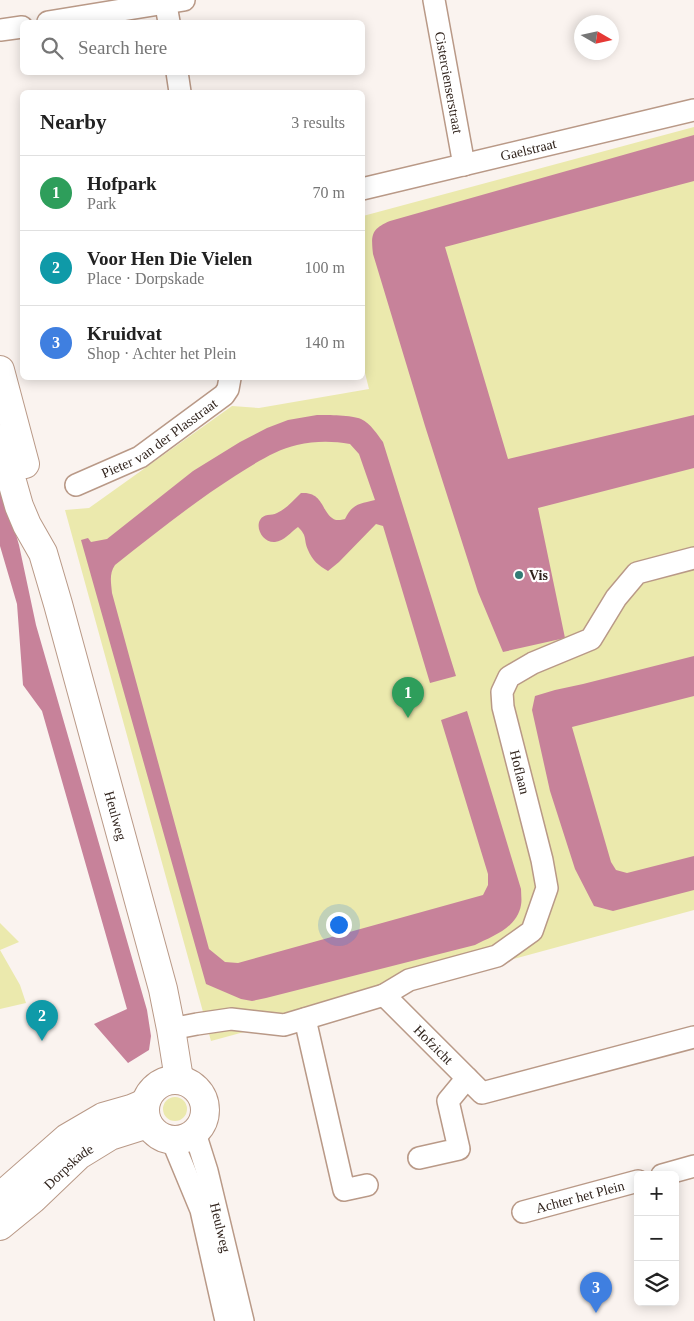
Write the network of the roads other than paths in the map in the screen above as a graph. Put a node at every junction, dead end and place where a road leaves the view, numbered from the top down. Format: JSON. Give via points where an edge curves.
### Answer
{"nodes":[{"id":1,"x":434,"y":0,"type":"edge"},
{"id":2,"x":171,"y":6,"type":"edge"},
{"id":3,"x":63,"y":20,"type":"edge"},
{"id":4,"x":20,"y":27,"type":"edge"},
{"id":5,"x":0,"y":30,"type":"edge"},
{"id":6,"x":177,"y":75,"type":"edge"},
{"id":7,"x":180,"y":90,"type":"edge"},
{"id":8,"x":694,"y":110,"type":"edge"},
{"id":9,"x":464,"y":165,"type":"junction"},
{"id":10,"x":365,"y":188,"type":"edge"},
{"id":11,"x":0,"y":370,"type":"edge"},
{"id":12,"x":230,"y":380,"type":"edge"},
{"id":13,"x":0,"y":439,"type":"edge"},
{"id":14,"x":76,"y":485,"type":"dead end"},
{"id":15,"x":43,"y":553,"type":"junction"},
{"id":16,"x":694,"y":558,"type":"edge"},
{"id":17,"x":384,"y":995,"type":"junction"},
{"id":18,"x":305,"y":1019,"type":"junction"},
{"id":19,"x":171,"y":1030,"type":"junction"},
{"id":20,"x":694,"y":1037,"type":"edge"},
{"id":21,"x":467,"y":1078,"type":"junction"},
{"id":22,"x":179,"y":1079,"type":"junction"},
{"id":23,"x":147,"y":1113,"type":"junction"},
{"id":24,"x":183,"y":1136,"type":"junction"},
{"id":25,"x":419,"y":1158,"type":"dead end"},
{"id":26,"x":694,"y":1166,"type":"edge"},
{"id":27,"x":676,"y":1171,"type":"edge"},
{"id":28,"x":634,"y":1182,"type":"edge"},
{"id":29,"x":368,"y":1185,"type":"dead end"},
{"id":30,"x":0,"y":1197,"type":"edge"},
{"id":31,"x":523,"y":1212,"type":"dead end"},
{"id":32,"x":0,"y":1226,"type":"edge"},
{"id":33,"x":226,"y":1321,"type":"edge"},
{"id":34,"x":243,"y":1321,"type":"edge"}],
"edges":[{"from":1,"to":9,"type":"street","name":"Cistercienserstraat"},
{"from":2,"to":3,"type":"street"},
{"from":4,"to":5,"type":"street"},
{"from":6,"to":7,"type":"street"},
{"from":8,"to":9,"type":"street","name":"Gaelstraat"},
{"from":9,"to":10,"type":"street","name":"Gaelstraat"},
{"from":11,"to":15,"type":"main road","name":"Heulweg","via":[[41,521]]},
{"from":12,"to":14,"type":"street","name":"Pieter van der Plasstraat","via":[[224,395],[140,457]]},
{"from":13,"to":15,"type":"main road","name":"Heulweg","via":[[19,506]]},
{"from":15,"to":19,"type":"main road","name":"Heulweg","via":[[160,979]]},
{"from":16,"to":17,"type":"street","name":"Hoflaan","via":[[637,572],[616,598],[591,639],[533,663],[509,677],[502,692],[547,888],[532,931],[497,956],[409,980]]},
{"from":17,"to":18,"type":"street"},
{"from":17,"to":21,"type":"street","name":"Hofzicht"},
{"from":18,"to":19,"type":"street","via":[[284,1025],[231,1019]]},
{"from":18,"to":29,"type":"street","via":[[344,1190]]},
{"from":19,"to":22,"type":"main road","name":"Heulweg"},
{"from":20,"to":21,"type":"street","name":"Hofzicht","via":[[482,1092]]},
{"from":21,"to":25,"type":"street","via":[[448,1102],[459,1149]]},
{"from":22,"to":23,"type":"main road","via":[[168,1080],[150,1093]]},
{"from":22,"to":24,"type":"main road","via":[[195,1086],[201,1093],[206,1110],[200,1126]]},
{"from":23,"to":24,"type":"main road","via":[[151,1129],[160,1136]]},
{"from":23,"to":30,"type":"main road","name":"Dorpskade","via":[[131,1109],[103,1117],[67,1138]]},
{"from":23,"to":32,"type":"main road","name":"Dorpskade","via":[[79,1155]]},
{"from":24,"to":33,"type":"street","name":"Heulweg"},
{"from":24,"to":34,"type":"street","name":"Heulweg","via":[[207,1172]]},
{"from":26,"to":27,"type":"street"},
{"from":28,"to":31,"type":"street","name":"Achter het Plein"}]}
